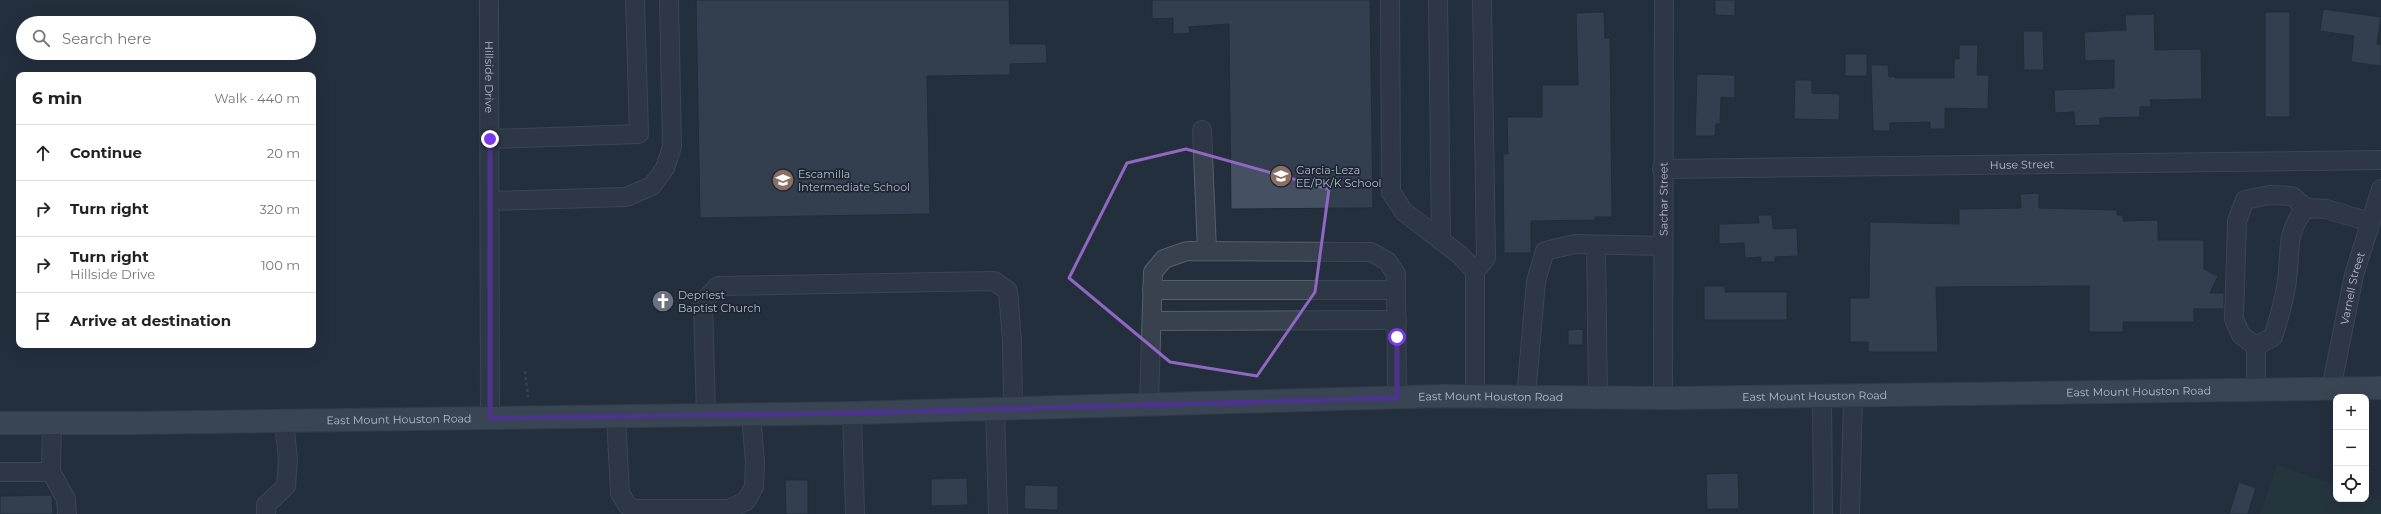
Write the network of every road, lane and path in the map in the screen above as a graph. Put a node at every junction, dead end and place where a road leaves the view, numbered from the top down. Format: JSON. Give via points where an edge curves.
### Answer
{"nodes":[{"id":1,"x":489,"y":0,"type":"edge"},
{"id":2,"x":636,"y":0,"type":"edge"},
{"id":3,"x":670,"y":0,"type":"edge"},
{"id":4,"x":1390,"y":0,"type":"edge"},
{"id":5,"x":1438,"y":0,"type":"edge"},
{"id":6,"x":1482,"y":0,"type":"edge"},
{"id":7,"x":1664,"y":0,"type":"edge"},
{"id":8,"x":1202,"y":130,"type":"dead end"},
{"id":9,"x":490,"y":139,"type":"junction"},
{"id":10,"x":2381,"y":160,"type":"edge"},
{"id":11,"x":1662,"y":169,"type":"junction"},
{"id":12,"x":2381,"y":189,"type":"edge"},
{"id":13,"x":490,"y":201,"type":"junction"},
{"id":14,"x":2306,"y":208,"type":"junction"},
{"id":15,"x":2370,"y":222,"type":"junction"},
{"id":16,"x":1441,"y":241,"type":"junction"},
{"id":17,"x":1596,"y":245,"type":"junction"},
{"id":18,"x":1663,"y":246,"type":"junction"},
{"id":19,"x":1207,"y":251,"type":"junction"},
{"id":20,"x":1475,"y":271,"type":"junction"},
{"id":21,"x":1152,"y":290,"type":"junction"},
{"id":22,"x":1396,"y":290,"type":"junction"},
{"id":23,"x":1397,"y":320,"type":"junction"},
{"id":24,"x":1152,"y":321,"type":"junction"},
{"id":25,"x":2256,"y":346,"type":"junction"},
{"id":26,"x":525,"y":371,"type":"dead end"},
{"id":27,"x":2381,"y":388,"type":"edge"},
{"id":28,"x":2331,"y":389,"type":"junction"},
{"id":29,"x":2256,"y":390,"type":"junction"},
{"id":30,"x":1474,"y":396,"type":"junction"},
{"id":31,"x":1822,"y":396,"type":"junction"},
{"id":32,"x":1853,"y":396,"type":"junction"},
{"id":33,"x":1526,"y":397,"type":"junction"},
{"id":34,"x":1397,"y":398,"type":"junction"},
{"id":35,"x":1598,"y":398,"type":"junction"},
{"id":36,"x":1663,"y":398,"type":"junction"},
{"id":37,"x":529,"y":404,"type":"dead end"},
{"id":38,"x":1149,"y":404,"type":"junction"},
{"id":39,"x":1004,"y":408,"type":"junction"},
{"id":40,"x":852,"y":413,"type":"junction"},
{"id":41,"x":706,"y":415,"type":"junction"},
{"id":42,"x":751,"y":415,"type":"junction"},
{"id":43,"x":616,"y":416,"type":"junction"},
{"id":44,"x":490,"y":418,"type":"junction"},
{"id":45,"x":284,"y":421,"type":"junction"},
{"id":46,"x":0,"y":423,"type":"edge"},
{"id":47,"x":52,"y":423,"type":"junction"},
{"id":48,"x":0,"y":472,"type":"edge"},
{"id":49,"x":51,"y":472,"type":"junction"},
{"id":50,"x":67,"y":514,"type":"edge"},
{"id":51,"x":266,"y":514,"type":"edge"},
{"id":52,"x":855,"y":514,"type":"edge"},
{"id":53,"x":998,"y":514,"type":"edge"},
{"id":54,"x":1823,"y":514,"type":"edge"},
{"id":55,"x":1850,"y":514,"type":"edge"}],
"edges":[{"from":1,"to":9,"type":"street","name":"Hillside Drive"},
{"from":2,"to":9,"type":"street","via":[[639,134]]},
{"from":3,"to":13,"type":"street","via":[[672,147],[666,168],[652,186],[626,197]]},
{"from":4,"to":16,"type":"street","via":[[1391,192],[1404,212]]},
{"from":5,"to":16,"type":"street"},
{"from":6,"to":20,"type":"street","via":[[1486,258]]},
{"from":7,"to":11,"type":"street","name":"Sachar Street"},
{"from":8,"to":19,"type":"street"},
{"from":9,"to":13,"type":"street","name":"Hillside Drive"},
{"from":10,"to":11,"type":"street","name":"Huse Street"},
{"from":11,"to":18,"type":"street","name":"Sachar Street"},
{"from":12,"to":15,"type":"street","name":"Varnell Street"},
{"from":13,"to":44,"type":"street","name":"Hillside Drive"},
{"from":14,"to":15,"type":"street","via":[[2326,209]]},
{"from":14,"to":25,"type":"street","via":[[2295,221],[2288,257],[2288,279],[2273,337]]},
{"from":14,"to":25,"type":"street","via":[[2292,196],[2269,195],[2245,200],[2237,221],[2234,319],[2241,335]]},
{"from":15,"to":28,"type":"street","name":"Varnell Street","via":[[2354,275]]},
{"from":16,"to":20,"type":"street","via":[[1460,255]]},
{"from":17,"to":18,"type":"street"},
{"from":17,"to":33,"type":"street","via":[[1575,244],[1545,251],[1536,281]]},
{"from":17,"to":35,"type":"street"},
{"from":18,"to":36,"type":"street","name":"Sachar Street"},
{"from":19,"to":21,"type":"street","via":[[1187,251],[1164,259],[1153,272]]},
{"from":19,"to":22,"type":"street","via":[[1371,252],[1387,261],[1396,274]]},
{"from":20,"to":30,"type":"street"},
{"from":21,"to":22,"type":"street"},
{"from":21,"to":24,"type":"street"},
{"from":22,"to":23,"type":"street"},
{"from":23,"to":24,"type":"street"},
{"from":23,"to":34,"type":"street"},
{"from":24,"to":38,"type":"street"},
{"from":25,"to":29,"type":"street"},
{"from":26,"to":37,"type":"path"},
{"from":27,"to":28,"type":"main road","name":"East Mount Houston Road"},
{"from":28,"to":29,"type":"main road","name":"East Mount Houston Road"},
{"from":29,"to":32,"type":"main road","name":"East Mount Houston Road"},
{"from":30,"to":33,"type":"main road","name":"East Mount Houston Road"},
{"from":30,"to":34,"type":"main road","name":"East Mount Houston Road"},
{"from":31,"to":32,"type":"main road","name":"East Mount Houston Road"},
{"from":31,"to":36,"type":"main road","name":"East Mount Houston Road"},
{"from":31,"to":54,"type":"street"},
{"from":32,"to":55,"type":"street"},
{"from":33,"to":35,"type":"main road","name":"East Mount Houston Road"},
{"from":34,"to":38,"type":"main road","name":"East Mount Houston Road"},
{"from":35,"to":36,"type":"main road","name":"East Mount Houston Road"},
{"from":38,"to":39,"type":"main road","name":"East Mount Houston Road"},
{"from":39,"to":40,"type":"main road","name":"East Mount Houston Road"},
{"from":39,"to":41,"type":"street","via":[[1012,341],[1008,291],[994,280],[718,286],[703,302]]},
{"from":39,"to":53,"type":"street"},
{"from":40,"to":42,"type":"main road","name":"East Mount Houston Road"},
{"from":40,"to":52,"type":"street"},
{"from":41,"to":42,"type":"main road","name":"East Mount Houston Road"},
{"from":41,"to":43,"type":"main road","name":"East Mount Houston Road"},
{"from":42,"to":43,"type":"street","via":[[754,487],[746,501],[729,509],[636,509],[628,506],[620,493]]},
{"from":43,"to":44,"type":"main road","name":"East Mount Houston Road"},
{"from":44,"to":45,"type":"main road","name":"East Mount Houston Road"},
{"from":45,"to":47,"type":"main road","name":"East Mount Houston Road"},
{"from":45,"to":51,"type":"street","via":[[288,460],[286,486],[266,505]]},
{"from":46,"to":47,"type":"main road","name":"East Mount Houston Road"},
{"from":47,"to":49,"type":"street"},
{"from":48,"to":49,"type":"street"},
{"from":49,"to":50,"type":"street","via":[[66,499]]}]}
